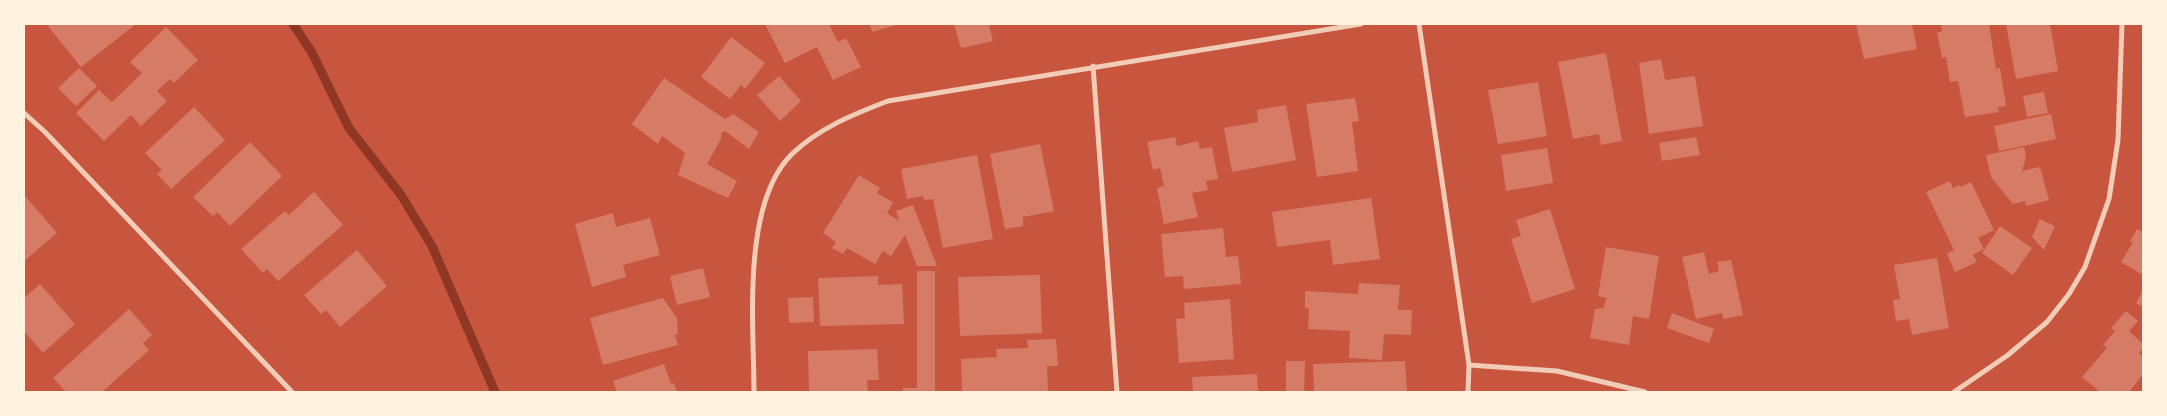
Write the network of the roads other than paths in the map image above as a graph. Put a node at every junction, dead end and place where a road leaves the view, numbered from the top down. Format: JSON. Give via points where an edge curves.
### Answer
{"nodes":[{"id":1,"x":1361,"y":24,"type":"edge"},
{"id":2,"x":1418,"y":24,"type":"edge"},
{"id":3,"x":2122,"y":24,"type":"edge"},
{"id":4,"x":1093,"y":66,"type":"junction"},
{"id":5,"x":24,"y":113,"type":"edge"},
{"id":6,"x":1469,"y":365,"type":"junction"},
{"id":7,"x":292,"y":392,"type":"edge"},
{"id":8,"x":754,"y":392,"type":"edge"},
{"id":9,"x":1117,"y":392,"type":"edge"},
{"id":10,"x":1468,"y":392,"type":"edge"},
{"id":11,"x":1645,"y":392,"type":"edge"},
{"id":12,"x":1954,"y":392,"type":"edge"}],
"edges":[{"from":1,"to":4,"type":"street"},
{"from":2,"to":6,"type":"street"},
{"from":3,"to":12,"type":"street","via":[[2117,150],[2109,199],[2085,267],[2047,322],[2008,355]]},
{"from":4,"to":8,"type":"street","via":[[888,101],[816,135],[792,154],[774,178],[760,218],[754,265]]},
{"from":4,"to":9,"type":"street"},
{"from":5,"to":7,"type":"street"},
{"from":6,"to":10,"type":"street"},
{"from":6,"to":11,"type":"street","via":[[1557,371]]}]}
